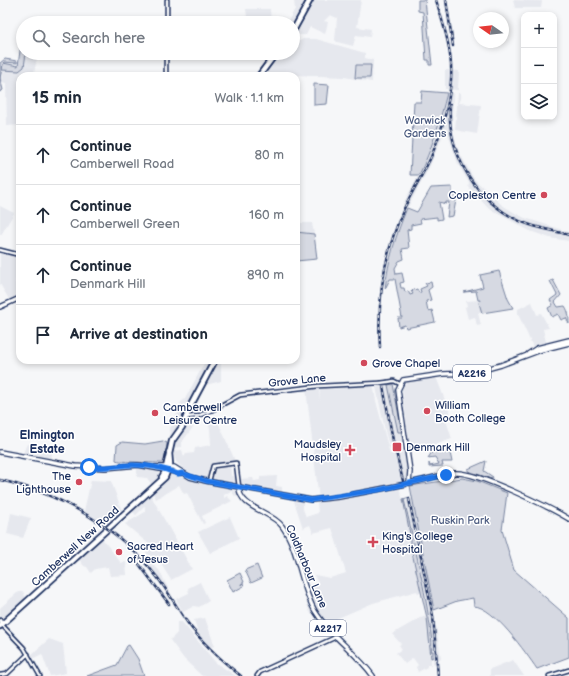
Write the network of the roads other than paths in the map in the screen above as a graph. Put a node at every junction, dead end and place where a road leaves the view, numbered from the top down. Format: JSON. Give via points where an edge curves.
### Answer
{"nodes":[{"id":1,"x":167,"y":0,"type":"edge"},
{"id":2,"x":310,"y":0,"type":"edge"},
{"id":3,"x":167,"y":16,"type":"edge"},
{"id":4,"x":300,"y":20,"type":"edge"},
{"id":5,"x":166,"y":60,"type":"edge"},
{"id":6,"x":271,"y":60,"type":"edge"},
{"id":7,"x":166,"y":72,"type":"edge"},
{"id":8,"x":262,"y":72,"type":"edge"},
{"id":9,"x":0,"y":250,"type":"edge"},
{"id":10,"x":16,"y":254,"type":"edge"},
{"id":11,"x":16,"y":300,"type":"edge"},
{"id":12,"x":0,"y":307,"type":"edge"},
{"id":13,"x":569,"y":342,"type":"edge"},
{"id":14,"x":528,"y":354,"type":"junction"},
{"id":15,"x":213,"y":364,"type":"edge"},
{"id":16,"x":401,"y":384,"type":"junction"},
{"id":17,"x":185,"y":417,"type":"junction"},
{"id":18,"x":0,"y":452,"type":"edge"},
{"id":19,"x":168,"y":468,"type":"junction"},
{"id":20,"x":209,"y":482,"type":"junction"},
{"id":21,"x":408,"y":483,"type":"junction"},
{"id":22,"x":239,"y":487,"type":"junction"},
{"id":23,"x":569,"y":519,"type":"edge"},
{"id":24,"x":1,"y":623,"type":"edge"},
{"id":25,"x":337,"y":637,"type":"junction"},
{"id":26,"x":28,"y":654,"type":"junction"},
{"id":27,"x":569,"y":670,"type":"edge"},
{"id":28,"x":0,"y":675,"type":"edge"},
{"id":29,"x":40,"y":676,"type":"edge"},
{"id":30,"x":257,"y":676,"type":"edge"},
{"id":31,"x":373,"y":676,"type":"edge"},
{"id":32,"x":550,"y":676,"type":"edge"}],
"edges":[{"from":1,"to":3,"type":"street"},
{"from":2,"to":4,"type":"highway"},
{"from":5,"to":7,"type":"street"},
{"from":6,"to":8,"type":"highway"},
{"from":9,"to":10,"type":"street"},
{"from":11,"to":12,"type":"main road"},
{"from":13,"to":14,"type":"main road","number":"A2216"},
{"from":13,"to":14,"type":"main road","number":"A2216","via":[[532,350]]},
{"from":14,"to":16,"type":"main road","number":"A2216","via":[[472,373],[407,378]]},
{"from":15,"to":17,"type":"highway"},
{"from":16,"to":17,"type":"street","name":"Grove Lane","bridge":true,"via":[[394,381],[319,386],[240,395],[198,416]]},
{"from":16,"to":21,"type":"main road","via":[[398,390],[410,471]]},
{"from":17,"to":19,"type":"highway","via":[[182,427],[172,441]]},
{"from":18,"to":19,"type":"main road","via":[[68,465]]},
{"from":19,"to":20,"type":"main road"},
{"from":19,"to":24,"type":"highway","name":"Camberwell New Road","via":[[165,477]]},
{"from":20,"to":22,"type":"main road"},
{"from":20,"to":22,"type":"street","via":[[213,466],[236,463]]},
{"from":21,"to":22,"type":"main road","bridge":true,"via":[[311,500]]},
{"from":21,"to":23,"type":"main road","via":[[456,473],[470,475]]},
{"from":22,"to":25,"type":"main road","name":"Coldharbour Lane","number":"A2217","via":[[239,493],[244,500],[271,516],[285,530],[310,602]]},
{"from":24,"to":26,"type":"street"},
{"from":25,"to":30,"type":"street","via":[[260,672]]},
{"from":25,"to":31,"type":"main road","name":"Coldharbour Lane","number":"A2217","via":[[363,662]]},
{"from":26,"to":28,"type":"street","via":[[7,674]]},
{"from":26,"to":29,"type":"street"},
{"from":27,"to":32,"type":"street"}]}
